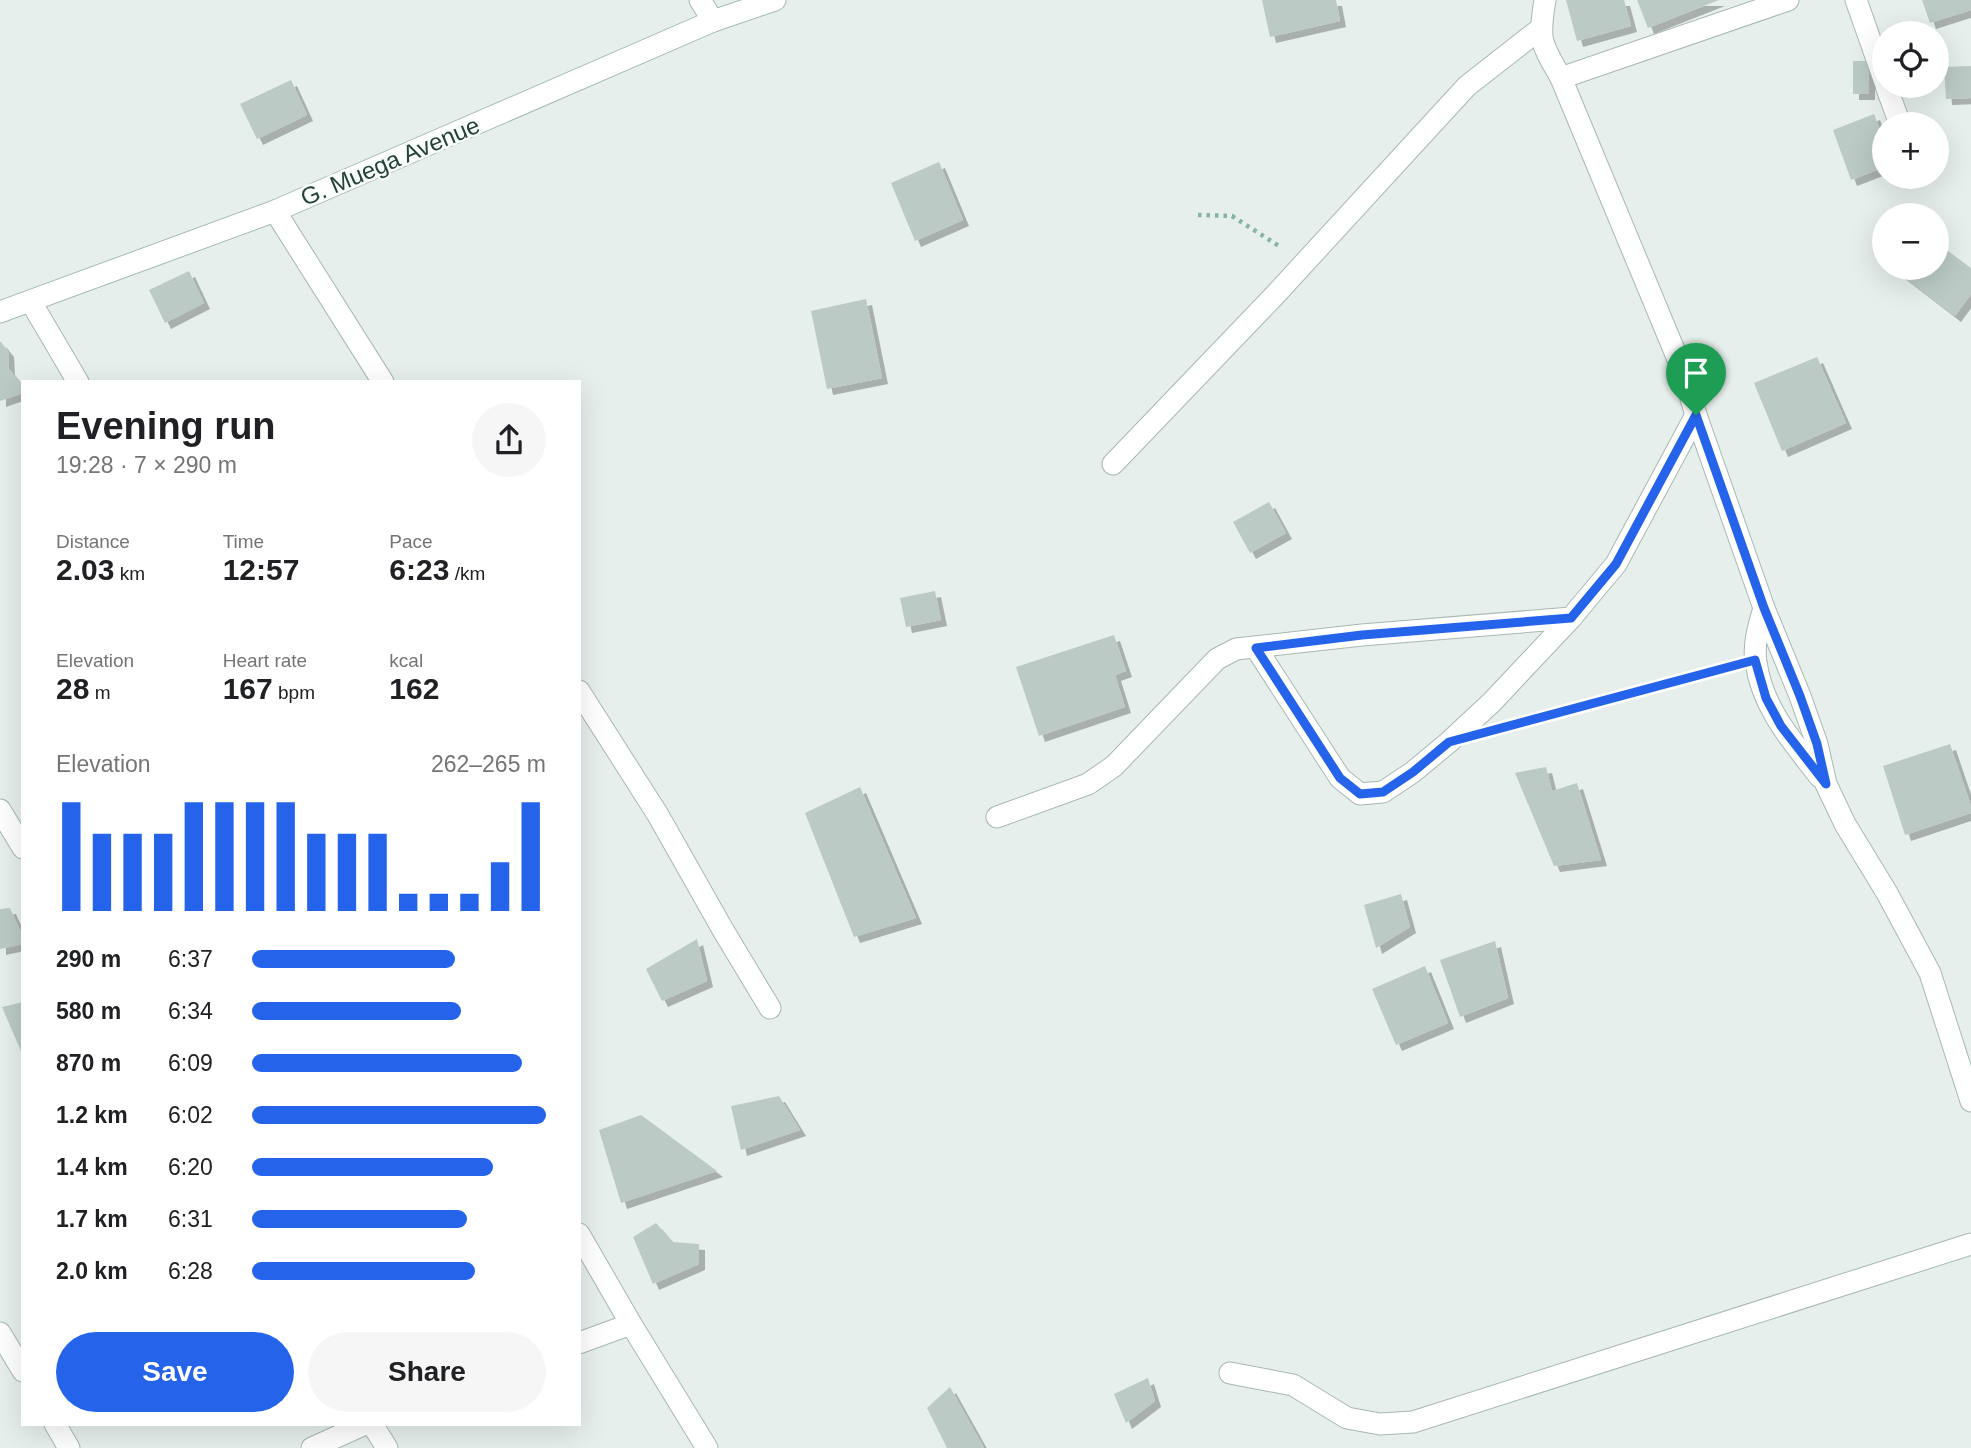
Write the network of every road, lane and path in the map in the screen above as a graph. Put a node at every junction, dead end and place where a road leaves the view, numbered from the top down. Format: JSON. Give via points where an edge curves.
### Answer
{"nodes":[{"id":1,"x":700,"y":0,"type":"edge"},
{"id":2,"x":775,"y":0,"type":"edge"},
{"id":3,"x":1545,"y":0,"type":"edge"},
{"id":4,"x":1788,"y":0,"type":"edge"},
{"id":5,"x":1856,"y":0,"type":"edge"},
{"id":6,"x":713,"y":21,"type":"junction"},
{"id":7,"x":1540,"y":29,"type":"junction"},
{"id":8,"x":1872,"y":46,"type":"edge"},
{"id":9,"x":1561,"y":78,"type":"junction"},
{"id":10,"x":275,"y":211,"type":"junction"},
{"id":11,"x":1198,"y":215,"type":"dead end"},
{"id":12,"x":1304,"y":263,"type":"junction"},
{"id":13,"x":31,"y":302,"type":"junction"},
{"id":14,"x":0,"y":312,"type":"edge"},
{"id":15,"x":77,"y":380,"type":"edge"},
{"id":16,"x":382,"y":380,"type":"edge"},
{"id":17,"x":1696,"y":415,"type":"junction"},
{"id":18,"x":1113,"y":464,"type":"dead end"},
{"id":19,"x":1764,"y":608,"type":"junction"},
{"id":20,"x":1571,"y":618,"type":"junction"},
{"id":21,"x":1256,"y":648,"type":"junction"},
{"id":22,"x":1755,"y":660,"type":"junction"},
{"id":23,"x":581,"y":694,"type":"edge"},
{"id":24,"x":1502,"y":728,"type":"dead end"},
{"id":25,"x":1826,"y":784,"type":"junction"},
{"id":26,"x":0,"y":810,"type":"edge"},
{"id":27,"x":997,"y":817,"type":"dead end"},
{"id":28,"x":21,"y":845,"type":"edge"},
{"id":29,"x":770,"y":1008,"type":"dead end"},
{"id":30,"x":1971,"y":1101,"type":"edge"},
{"id":31,"x":581,"y":1237,"type":"edge"},
{"id":32,"x":1971,"y":1244,"type":"edge"},
{"id":33,"x":631,"y":1324,"type":"junction"},
{"id":34,"x":0,"y":1334,"type":"edge"},
{"id":35,"x":581,"y":1342,"type":"edge"},
{"id":36,"x":21,"y":1368,"type":"edge"},
{"id":37,"x":1230,"y":1373,"type":"dead end"},
{"id":38,"x":56,"y":1426,"type":"edge"},
{"id":39,"x":361,"y":1426,"type":"edge"},
{"id":40,"x":373,"y":1426,"type":"edge"},
{"id":41,"x":69,"y":1448,"type":"edge"},
{"id":42,"x":312,"y":1448,"type":"edge"},
{"id":43,"x":387,"y":1448,"type":"edge"},
{"id":44,"x":707,"y":1448,"type":"edge"}],
"edges":[{"from":1,"to":6,"type":"street"},
{"from":2,"to":6,"type":"street","name":"G. Muega Avenue"},
{"from":3,"to":7,"type":"street"},
{"from":4,"to":9,"type":"street"},
{"from":5,"to":8,"type":"street"},
{"from":6,"to":10,"type":"street","name":"G. Muega Avenue"},
{"from":7,"to":9,"type":"street","via":[[1543,46]]},
{"from":7,"to":12,"type":"street","via":[[1467,86]]},
{"from":9,"to":17,"type":"street","via":[[1682,369]]},
{"from":10,"to":13,"type":"street","name":"G. Muega Avenue"},
{"from":10,"to":16,"type":"street"},
{"from":11,"to":12,"type":"path","via":[[1232,216]]},
{"from":12,"to":18,"type":"street"},
{"from":13,"to":14,"type":"street","name":"G. Muega Avenue"},
{"from":13,"to":15,"type":"street"},
{"from":17,"to":19,"type":"street"},
{"from":17,"to":20,"type":"street","via":[[1616,564]]},
{"from":19,"to":22,"type":"street"},
{"from":19,"to":25,"type":"street","via":[[1817,744]]},
{"from":20,"to":21,"type":"street"},
{"from":20,"to":21,"type":"street","via":[[1449,742],[1383,792],[1360,794],[1340,778]]},
{"from":21,"to":27,"type":"street","via":[[1236,649],[1217,659],[1114,766],[1088,784]]},
{"from":22,"to":24,"type":"path"},
{"from":22,"to":25,"type":"street","via":[[1766,698],[1781,726]]},
{"from":23,"to":29,"type":"street","via":[[658,815]]},
{"from":25,"to":30,"type":"street","via":[[1930,973]]},
{"from":26,"to":28,"type":"street"},
{"from":31,"to":33,"type":"street"},
{"from":32,"to":37,"type":"street","via":[[1413,1422],[1380,1424],[1348,1418],[1293,1385]]},
{"from":33,"to":35,"type":"street"},
{"from":33,"to":44,"type":"street"},
{"from":34,"to":36,"type":"street"},
{"from":38,"to":41,"type":"street"},
{"from":39,"to":42,"type":"street"},
{"from":40,"to":43,"type":"street"}]}
